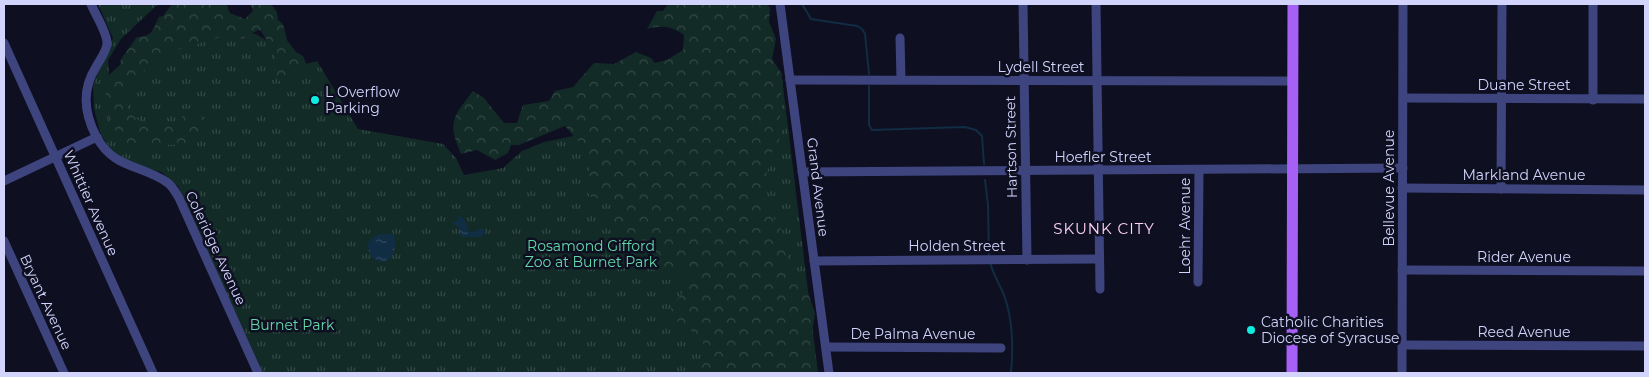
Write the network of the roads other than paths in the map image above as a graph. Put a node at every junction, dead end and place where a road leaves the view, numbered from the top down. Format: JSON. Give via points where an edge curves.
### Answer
{"nodes":[{"id":1,"x":91,"y":4,"type":"edge"},
{"id":2,"x":780,"y":4,"type":"edge"},
{"id":3,"x":1023,"y":4,"type":"edge"},
{"id":4,"x":1096,"y":4,"type":"edge"},
{"id":5,"x":1293,"y":4,"type":"edge"},
{"id":6,"x":1403,"y":4,"type":"edge"},
{"id":7,"x":1502,"y":4,"type":"edge"},
{"id":8,"x":1593,"y":4,"type":"edge"},
{"id":9,"x":900,"y":38,"type":"dead end"},
{"id":10,"x":4,"y":43,"type":"edge"},
{"id":11,"x":790,"y":80,"type":"junction"},
{"id":12,"x":901,"y":80,"type":"junction"},
{"id":13,"x":1024,"y":81,"type":"junction"},
{"id":14,"x":1098,"y":81,"type":"junction"},
{"id":15,"x":1292,"y":81,"type":"junction"},
{"id":16,"x":1403,"y":98,"type":"junction"},
{"id":17,"x":1501,"y":99,"type":"junction"},
{"id":18,"x":1593,"y":100,"type":"junction"},
{"id":19,"x":1645,"y":100,"type":"edge"},
{"id":20,"x":97,"y":137,"type":"junction"},
{"id":21,"x":55,"y":156,"type":"junction"},
{"id":22,"x":1403,"y":168,"type":"junction"},
{"id":23,"x":1292,"y":169,"type":"junction"},
{"id":24,"x":1026,"y":170,"type":"junction"},
{"id":25,"x":1098,"y":170,"type":"junction"},
{"id":26,"x":1199,"y":170,"type":"junction"},
{"id":27,"x":802,"y":172,"type":"junction"},
{"id":28,"x":4,"y":180,"type":"edge"},
{"id":29,"x":1402,"y":188,"type":"junction"},
{"id":30,"x":1501,"y":189,"type":"junction"},
{"id":31,"x":1645,"y":190,"type":"edge"},
{"id":32,"x":4,"y":241,"type":"edge"},
{"id":33,"x":1099,"y":259,"type":"junction"},
{"id":34,"x":1027,"y":260,"type":"junction"},
{"id":35,"x":814,"y":261,"type":"junction"},
{"id":36,"x":1402,"y":270,"type":"junction"},
{"id":37,"x":1645,"y":271,"type":"edge"},
{"id":38,"x":1198,"y":282,"type":"dead end"},
{"id":39,"x":1100,"y":289,"type":"dead end"},
{"id":40,"x":1402,"y":345,"type":"junction"},
{"id":41,"x":1645,"y":346,"type":"edge"},
{"id":42,"x":826,"y":348,"type":"junction"},
{"id":43,"x":1001,"y":348,"type":"dead end"},
{"id":44,"x":64,"y":373,"type":"edge"},
{"id":45,"x":153,"y":373,"type":"edge"},
{"id":46,"x":258,"y":373,"type":"edge"},
{"id":47,"x":829,"y":373,"type":"edge"},
{"id":48,"x":1292,"y":373,"type":"edge"},
{"id":49,"x":1402,"y":373,"type":"edge"}],
"edges":[{"from":1,"to":20,"type":"street","name":"Coleridge Avenue","via":[[107,39],[107,45],[88,78],[86,93],[87,111]]},
{"from":2,"to":11,"type":"street","name":"Grand Avenue"},
{"from":3,"to":13,"type":"street","name":"Hartson Street"},
{"from":4,"to":14,"type":"street"},
{"from":5,"to":15,"type":"main road"},
{"from":6,"to":16,"type":"street","name":"Bellevue Avenue"},
{"from":7,"to":17,"type":"street"},
{"from":8,"to":18,"type":"street"},
{"from":9,"to":12,"type":"street"},
{"from":10,"to":21,"type":"street","name":"Whittier Avenue"},
{"from":11,"to":12,"type":"street","name":"Lydell Street"},
{"from":11,"to":27,"type":"street","name":"Grand Avenue"},
{"from":12,"to":13,"type":"street","name":"Lydell Street"},
{"from":13,"to":14,"type":"street","name":"Lydell Street"},
{"from":13,"to":24,"type":"street","name":"Hartson Street"},
{"from":14,"to":15,"type":"street","name":"Lydell Street"},
{"from":14,"to":25,"type":"street"},
{"from":15,"to":23,"type":"main road"},
{"from":16,"to":17,"type":"street","name":"Duane Street"},
{"from":16,"to":22,"type":"street","name":"Bellevue Avenue"},
{"from":17,"to":18,"type":"street","name":"Duane Street"},
{"from":17,"to":30,"type":"street"},
{"from":18,"to":19,"type":"street","name":"Duane Street"},
{"from":20,"to":21,"type":"street"},
{"from":20,"to":46,"type":"street","name":"Coleridge Avenue","via":[[114,158],[164,181],[180,198]]},
{"from":21,"to":28,"type":"street"},
{"from":21,"to":45,"type":"street","name":"Whittier Avenue"},
{"from":22,"to":23,"type":"street","name":"Hoefler Street"},
{"from":22,"to":29,"type":"street","name":"Bellevue Avenue"},
{"from":23,"to":26,"type":"street","name":"Hoefler Street"},
{"from":23,"to":48,"type":"main road"},
{"from":24,"to":25,"type":"street","name":"Hoefler Street"},
{"from":24,"to":27,"type":"street","name":"Hoefler Street"},
{"from":24,"to":34,"type":"street","name":"Hartson Street"},
{"from":25,"to":26,"type":"street","name":"Hoefler Street"},
{"from":25,"to":33,"type":"street"},
{"from":26,"to":38,"type":"street","name":"Loehr Avenue"},
{"from":27,"to":35,"type":"street","name":"Grand Avenue"},
{"from":29,"to":30,"type":"street","name":"Markland Avenue"},
{"from":29,"to":36,"type":"street","name":"Bellevue Avenue"},
{"from":30,"to":31,"type":"street","name":"Markland Avenue"},
{"from":32,"to":44,"type":"street","name":"Bryant Avenue"},
{"from":33,"to":34,"type":"street","name":"Holden Street"},
{"from":33,"to":39,"type":"street"},
{"from":34,"to":35,"type":"street","name":"Holden Street"},
{"from":35,"to":42,"type":"street","name":"Grand Avenue"},
{"from":36,"to":37,"type":"street","name":"Rider Avenue"},
{"from":36,"to":40,"type":"street","name":"Bellevue Avenue"},
{"from":40,"to":41,"type":"street","name":"Reed Avenue"},
{"from":40,"to":49,"type":"street","name":"Bellevue Avenue"},
{"from":42,"to":43,"type":"street","name":"De Palma Avenue"},
{"from":42,"to":47,"type":"street","name":"Grand Avenue"}]}
